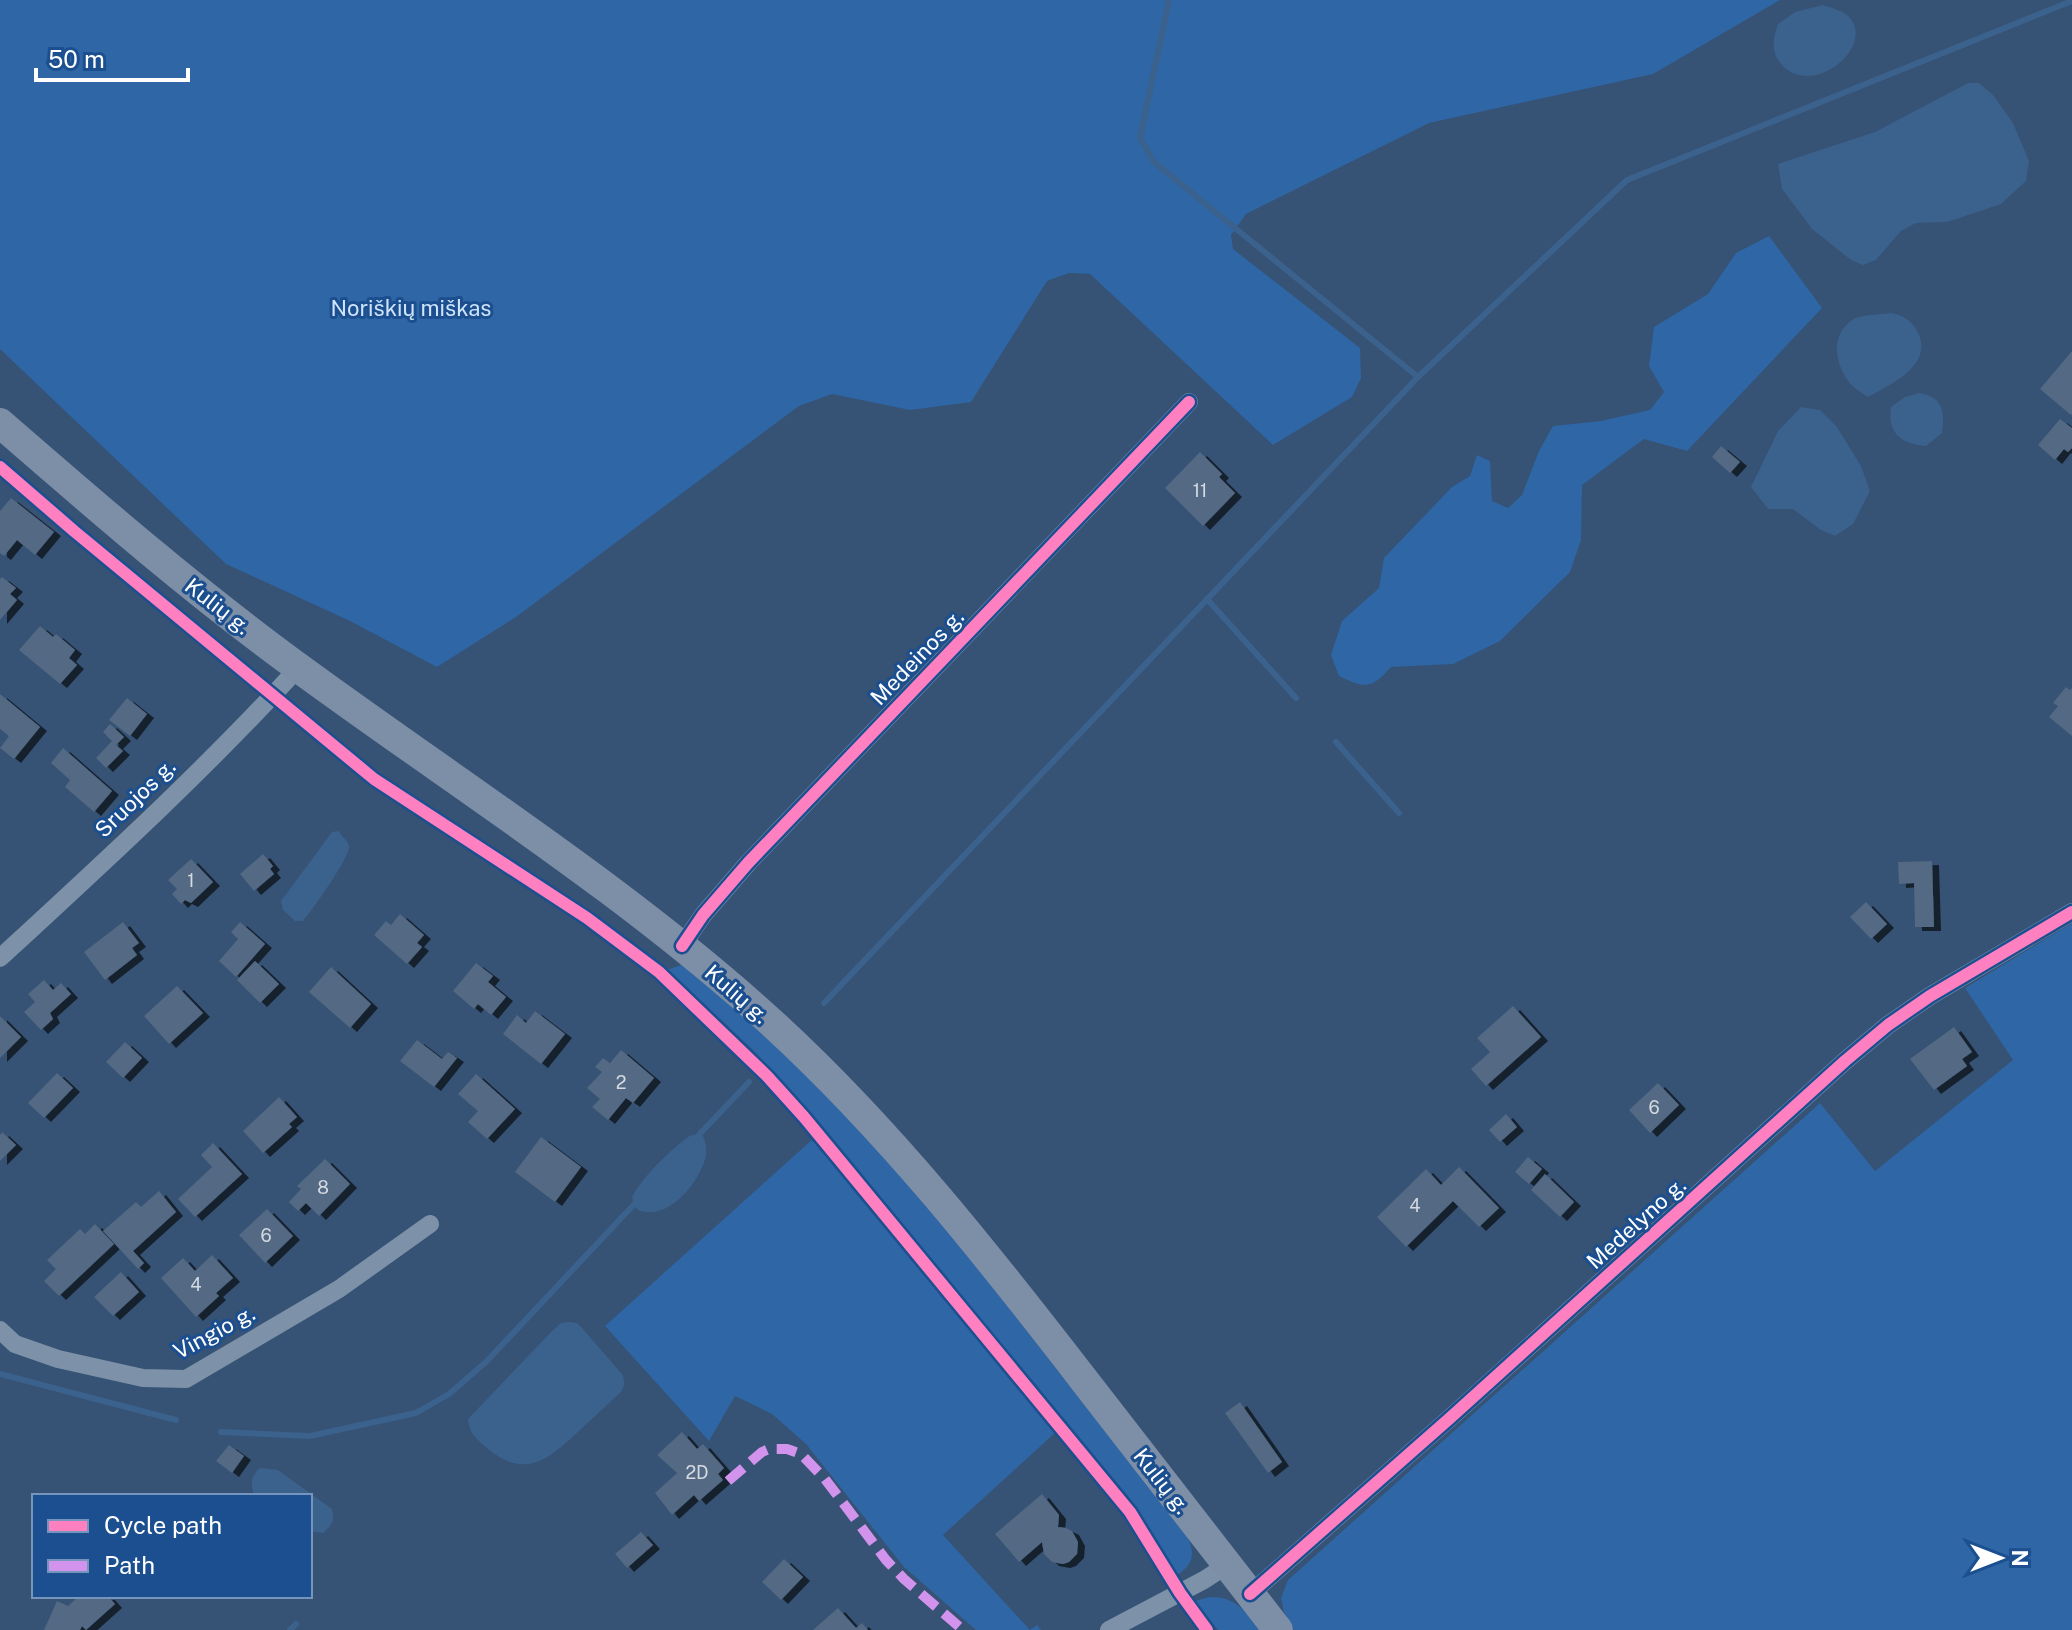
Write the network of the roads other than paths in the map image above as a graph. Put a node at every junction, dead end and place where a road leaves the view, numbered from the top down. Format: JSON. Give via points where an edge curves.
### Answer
{"nodes":[{"id":1,"x":1189,"y":402,"type":"dead end"},
{"id":2,"x":0,"y":423,"type":"edge"},
{"id":3,"x":298,"y":668,"type":"junction"},
{"id":4,"x":2072,"y":912,"type":"edge"},
{"id":5,"x":682,"y":946,"type":"junction"},
{"id":6,"x":0,"y":958,"type":"edge"},
{"id":7,"x":430,"y":1224,"type":"dead end"},
{"id":8,"x":0,"y":1330,"type":"edge"},
{"id":9,"x":1227,"y":1565,"type":"junction"},
{"id":10,"x":1250,"y":1594,"type":"junction"},
{"id":11,"x":1109,"y":1630,"type":"edge"},
{"id":12,"x":1278,"y":1630,"type":"edge"}],
"edges":[{"from":1,"to":5,"type":"street","name":"Medeinos g.","via":[[748,863]]},
{"from":2,"to":3,"type":"main road","name":"Kulių g.","via":[[193,588]]},
{"from":3,"to":5,"type":"main road","name":"Kulių g."},
{"from":3,"to":6,"type":"street","name":"Sruojos g."},
{"from":4,"to":10,"type":"street","name":"Medelyno g.","via":[[1888,1025]]},
{"from":5,"to":9,"type":"main road","name":"Kulių g.","via":[[831,1079],[935,1193]]},
{"from":7,"to":8,"type":"street","name":"Vingio g.","via":[[339,1289],[186,1379],[143,1378],[58,1359],[15,1344]]},
{"from":9,"to":10,"type":"main road","name":"Kulių g."},
{"from":9,"to":11,"type":"street"},
{"from":10,"to":12,"type":"main road","name":"Kulių g."}]}
